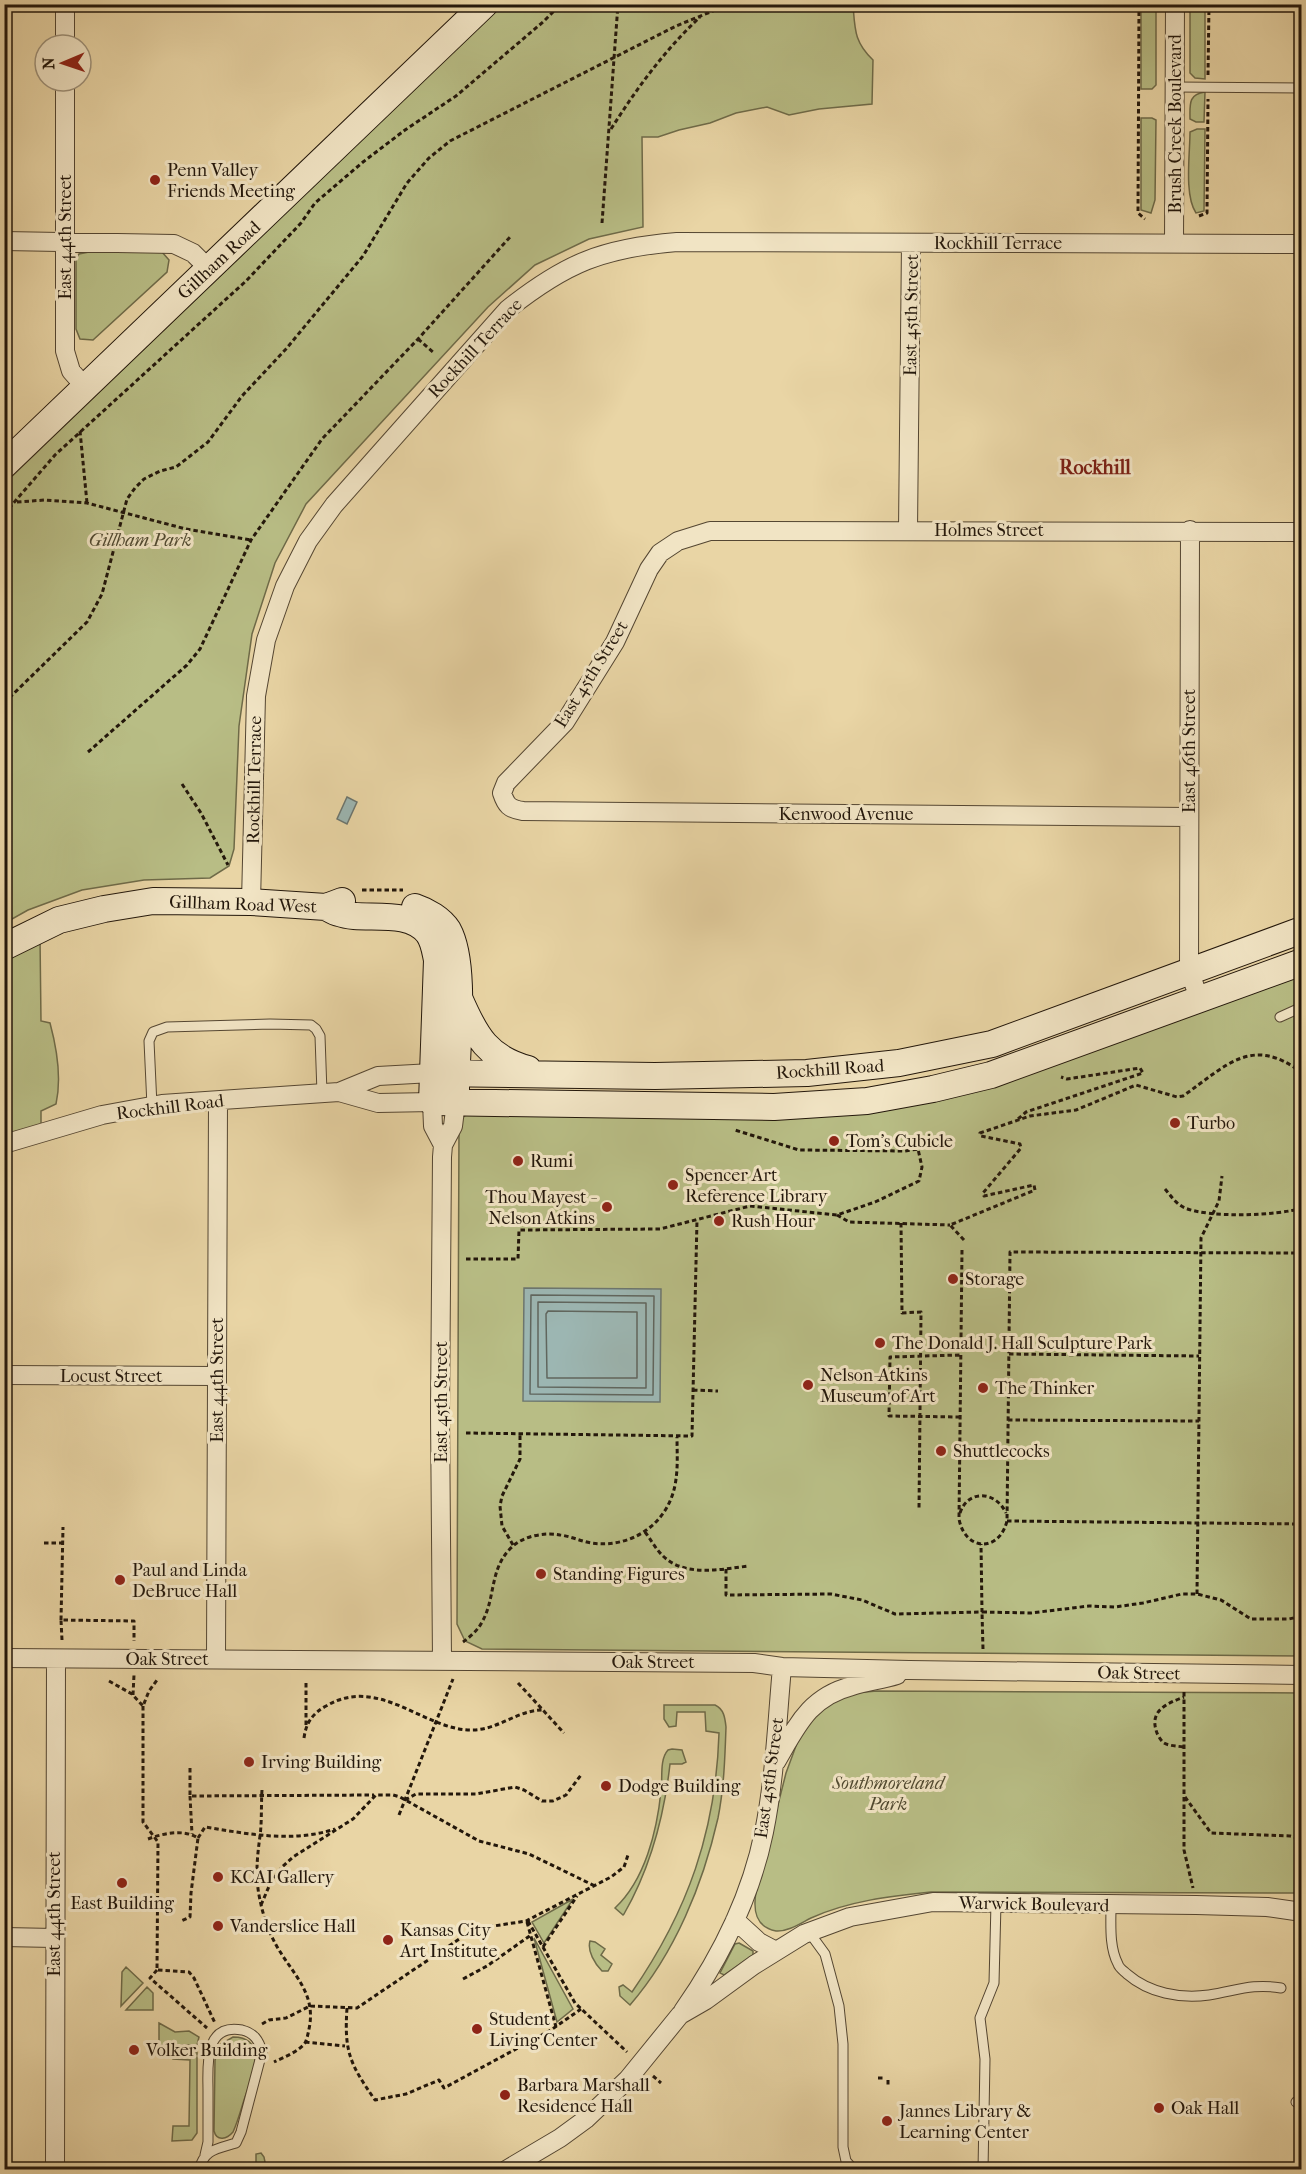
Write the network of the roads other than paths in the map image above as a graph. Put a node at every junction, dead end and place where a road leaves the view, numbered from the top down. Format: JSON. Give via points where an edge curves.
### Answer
{"nodes":[{"id":1,"x":65,"y":4,"type":"edge"},
{"id":2,"x":485,"y":4,"type":"edge"},
{"id":3,"x":1175,"y":4,"type":"edge"},
{"id":4,"x":65,"y":33,"type":"edge"},
{"id":5,"x":1175,"y":87,"type":"junction"},
{"id":6,"x":1302,"y":88,"type":"edge"},
{"id":7,"x":65,"y":93,"type":"edge"},
{"id":8,"x":4,"y":241,"type":"edge"},
{"id":9,"x":65,"y":242,"type":"junction"},
{"id":10,"x":911,"y":243,"type":"junction"},
{"id":11,"x":1174,"y":243,"type":"junction"},
{"id":12,"x":1302,"y":244,"type":"edge"},
{"id":13,"x":209,"y":269,"type":"junction"},
{"id":14,"x":85,"y":387,"type":"junction"},
{"id":15,"x":4,"y":465,"type":"edge"},
{"id":16,"x":909,"y":530,"type":"junction"},
{"id":17,"x":1190,"y":530,"type":"junction"},
{"id":18,"x":1302,"y":532,"type":"edge"},
{"id":19,"x":678,"y":541,"type":"joint"},
{"id":20,"x":506,"y":804,"type":"joint"},
{"id":21,"x":1189,"y":817,"type":"junction"},
{"id":22,"x":251,"y":902,"type":"junction"},
{"id":23,"x":326,"y":907,"type":"junction"},
{"id":24,"x":1302,"y":930,"type":"edge"},
{"id":25,"x":4,"y":947,"type":"edge"},
{"id":26,"x":1302,"y":962,"type":"edge"},
{"id":27,"x":1190,"y":971,"type":"junction"},
{"id":28,"x":459,"y":996,"type":"junction"},
{"id":29,"x":1200,"y":1000,"type":"junction"},
{"id":30,"x":1302,"y":1007,"type":"edge"},
{"id":31,"x":1280,"y":1017,"type":"dead end"},
{"id":32,"x":444,"y":1073,"type":"junction"},
{"id":33,"x":546,"y":1073,"type":"junction"},
{"id":34,"x":330,"y":1093,"type":"junction"},
{"id":35,"x":218,"y":1101,"type":"junction"},
{"id":36,"x":444,"y":1102,"type":"junction"},
{"id":37,"x":152,"y":1106,"type":"junction"},
{"id":38,"x":4,"y":1144,"type":"edge"},
{"id":39,"x":4,"y":1375,"type":"edge"},
{"id":40,"x":217,"y":1376,"type":"junction"},
{"id":41,"x":4,"y":1658,"type":"edge"},
{"id":42,"x":56,"y":1659,"type":"junction"},
{"id":43,"x":216,"y":1659,"type":"junction"},
{"id":44,"x":442,"y":1660,"type":"junction"},
{"id":45,"x":782,"y":1667,"type":"junction"},
{"id":46,"x":909,"y":1670,"type":"junction"},
{"id":47,"x":1302,"y":1675,"type":"edge"},
{"id":48,"x":774,"y":1766,"type":"junction"},
{"id":49,"x":996,"y":1903,"type":"junction"},
{"id":50,"x":1111,"y":1905,"type":"junction"},
{"id":51,"x":1302,"y":1912,"type":"edge"},
{"id":52,"x":735,"y":1920,"type":"junction"},
{"id":53,"x":809,"y":1932,"type":"junction"},
{"id":54,"x":4,"y":1938,"type":"edge"},
{"id":55,"x":54,"y":1938,"type":"junction"},
{"id":56,"x":776,"y":1951,"type":"junction"},
{"id":57,"x":1281,"y":1988,"type":"dead end"},
{"id":58,"x":680,"y":2015,"type":"junction"},
{"id":59,"x":205,"y":2155,"type":"junction"},
{"id":60,"x":55,"y":2169,"type":"edge"},
{"id":61,"x":199,"y":2169,"type":"edge"},
{"id":62,"x":506,"y":2169,"type":"edge"},
{"id":63,"x":854,"y":2169,"type":"edge"},
{"id":64,"x":983,"y":2169,"type":"edge"}],
"edges":[{"from":1,"to":4,"type":"street"},
{"from":2,"to":13,"type":"main road","name":"Gillham Road"},
{"from":3,"to":5,"type":"street","name":"Brush Creek Boulevard"},
{"from":5,"to":6,"type":"lane"},
{"from":5,"to":11,"type":"street","name":"Brush Creek Boulevard"},
{"from":7,"to":9,"type":"street","name":"East 44th Street"},
{"from":8,"to":9,"type":"street"},
{"from":9,"to":13,"type":"street","via":[[174,244],[193,253]]},
{"from":9,"to":14,"type":"street","name":"East 44th Street","via":[[65,351],[71,371]]},
{"from":10,"to":11,"type":"street","name":"Rockhill Terrace"},
{"from":10,"to":16,"type":"street","name":"East 45th Street"},
{"from":10,"to":22,"type":"street","name":"Rockhill Terrace","via":[[638,245],[567,268],[537,285],[508,309],[334,505],[285,586],[266,640],[256,696]]},
{"from":11,"to":12,"type":"street","name":"Rockhill Terrace"},
{"from":13,"to":14,"type":"main road","name":"Gillham Road"},
{"from":14,"to":15,"type":"main road","name":"Gillham Road"},
{"from":16,"to":17,"type":"street","name":"Holmes Street"},
{"from":16,"to":19,"type":"street","name":"Holmes Street","via":[[710,531]]},
{"from":17,"to":18,"type":"street","name":"Holmes Street"},
{"from":17,"to":21,"type":"street","name":"East 46th Street"},
{"from":19,"to":20,"type":"street","name":"East 45th Street","via":[[660,553],[649,569],[615,642],[565,722],[506,783],[502,793]]},
{"from":20,"to":21,"type":"street","name":"Kenwood Avenue","via":[[523,811]]},
{"from":21,"to":27,"type":"street","name":"East 46th Street"},
{"from":22,"to":23,"type":"main road","name":"Gillham Road West"},
{"from":22,"to":25,"type":"main road","name":"Gillham Road West","via":[[153,901],[104,909],[59,920]]},
{"from":23,"to":28,"type":"main road","name":"Gillham Road West","via":[[340,900],[409,905],[438,919],[453,941]]},
{"from":23,"to":32,"type":"main road","name":"East 45th Street","via":[[340,914],[392,917],[427,932],[437,960]]},
{"from":24,"to":27,"type":"main road","name":"Rockhill Road"},
{"from":26,"to":29,"type":"main road","name":"Rockhill Road"},
{"from":27,"to":29,"type":"street","name":"East 46th Street"},
{"from":27,"to":33,"type":"main road","name":"Rockhill Road","via":[[992,1044],[899,1064],[807,1073]]},
{"from":28,"to":32,"type":"main road","name":"East 45th Street"},
{"from":28,"to":33,"type":"main road","via":[[474,1031],[494,1055]]},
{"from":29,"to":36,"type":"main road","name":"Rockhill Road","via":[[991,1075],[867,1101],[774,1107]]},
{"from":30,"to":31,"type":"lane"},
{"from":32,"to":33,"type":"main road","name":"Rockhill Road"},
{"from":32,"to":34,"type":"street","name":"Rockhill Road","via":[[378,1076]]},
{"from":32,"to":36,"type":"main road","name":"East 45th Street"},
{"from":34,"to":35,"type":"street","name":"Rockhill Road"},
{"from":34,"to":36,"type":"street","name":"Rockhill Road","via":[[378,1103]]},
{"from":34,"to":37,"type":"lane","via":[[320,1036],[311,1025],[167,1028],[153,1032],[149,1041]]},
{"from":35,"to":37,"type":"street","name":"Rockhill Road"},
{"from":35,"to":40,"type":"street","name":"East 44th Street"},
{"from":36,"to":44,"type":"street","name":"East 45th Street","via":[[453,1126],[443,1145]]},
{"from":37,"to":38,"type":"street","name":"Rockhill Road","via":[[102,1115]]},
{"from":39,"to":40,"type":"street","name":"Locust Street"},
{"from":40,"to":43,"type":"street","name":"East 44th Street"},
{"from":41,"to":42,"type":"street","name":"Oak Street"},
{"from":42,"to":43,"type":"street","name":"Oak Street"},
{"from":42,"to":55,"type":"street","name":"East 44th Street"},
{"from":43,"to":44,"type":"street","name":"Oak Street"},
{"from":44,"to":45,"type":"street","name":"Oak Street","via":[[462,1651]]},
{"from":45,"to":46,"type":"street","name":"Oak Street"},
{"from":45,"to":48,"type":"street","name":"East 45th Street"},
{"from":46,"to":47,"type":"street","name":"Oak Street"},
{"from":46,"to":48,"type":"street","via":[[882,1681],[852,1686],[813,1705]]},
{"from":48,"to":52,"type":"street","name":"East 45th Street","via":[[764,1833]]},
{"from":49,"to":50,"type":"street","name":"Warwick Boulevard"},
{"from":49,"to":53,"type":"street","name":"Warwick Boulevard","via":[[933,1902],[897,1907],[850,1917]]},
{"from":49,"to":64,"type":"lane","via":[[994,1983],[980,2018],[985,2059]]},
{"from":50,"to":51,"type":"street","name":"Warwick Boulevard","via":[[1267,1907]]},
{"from":50,"to":57,"type":"lane","via":[[1112,1943],[1118,1965],[1154,1990],[1178,1996],[1263,1985]]},
{"from":52,"to":56,"type":"street","via":[[759,1942]]},
{"from":52,"to":58,"type":"street","name":"East 45th Street","via":[[704,1982]]},
{"from":53,"to":56,"type":"street","name":"Warwick Boulevard"},
{"from":53,"to":63,"type":"lane","via":[[825,1954],[839,2006],[843,2147],[846,2161]]},
{"from":54,"to":55,"type":"street"},
{"from":55,"to":60,"type":"street","name":"East 44th Street"},
{"from":56,"to":58,"type":"street","name":"Warwick Boulevard"},
{"from":58,"to":62,"type":"street","name":"Warwick Boulevard","via":[[628,2079],[586,2119]]},
{"from":59,"to":59,"type":"lane","via":[[236,2143],[262,2052],[255,2036],[247,2032],[229,2030],[217,2037],[210,2051]]},
{"from":59,"to":61,"type":"lane"}]}
